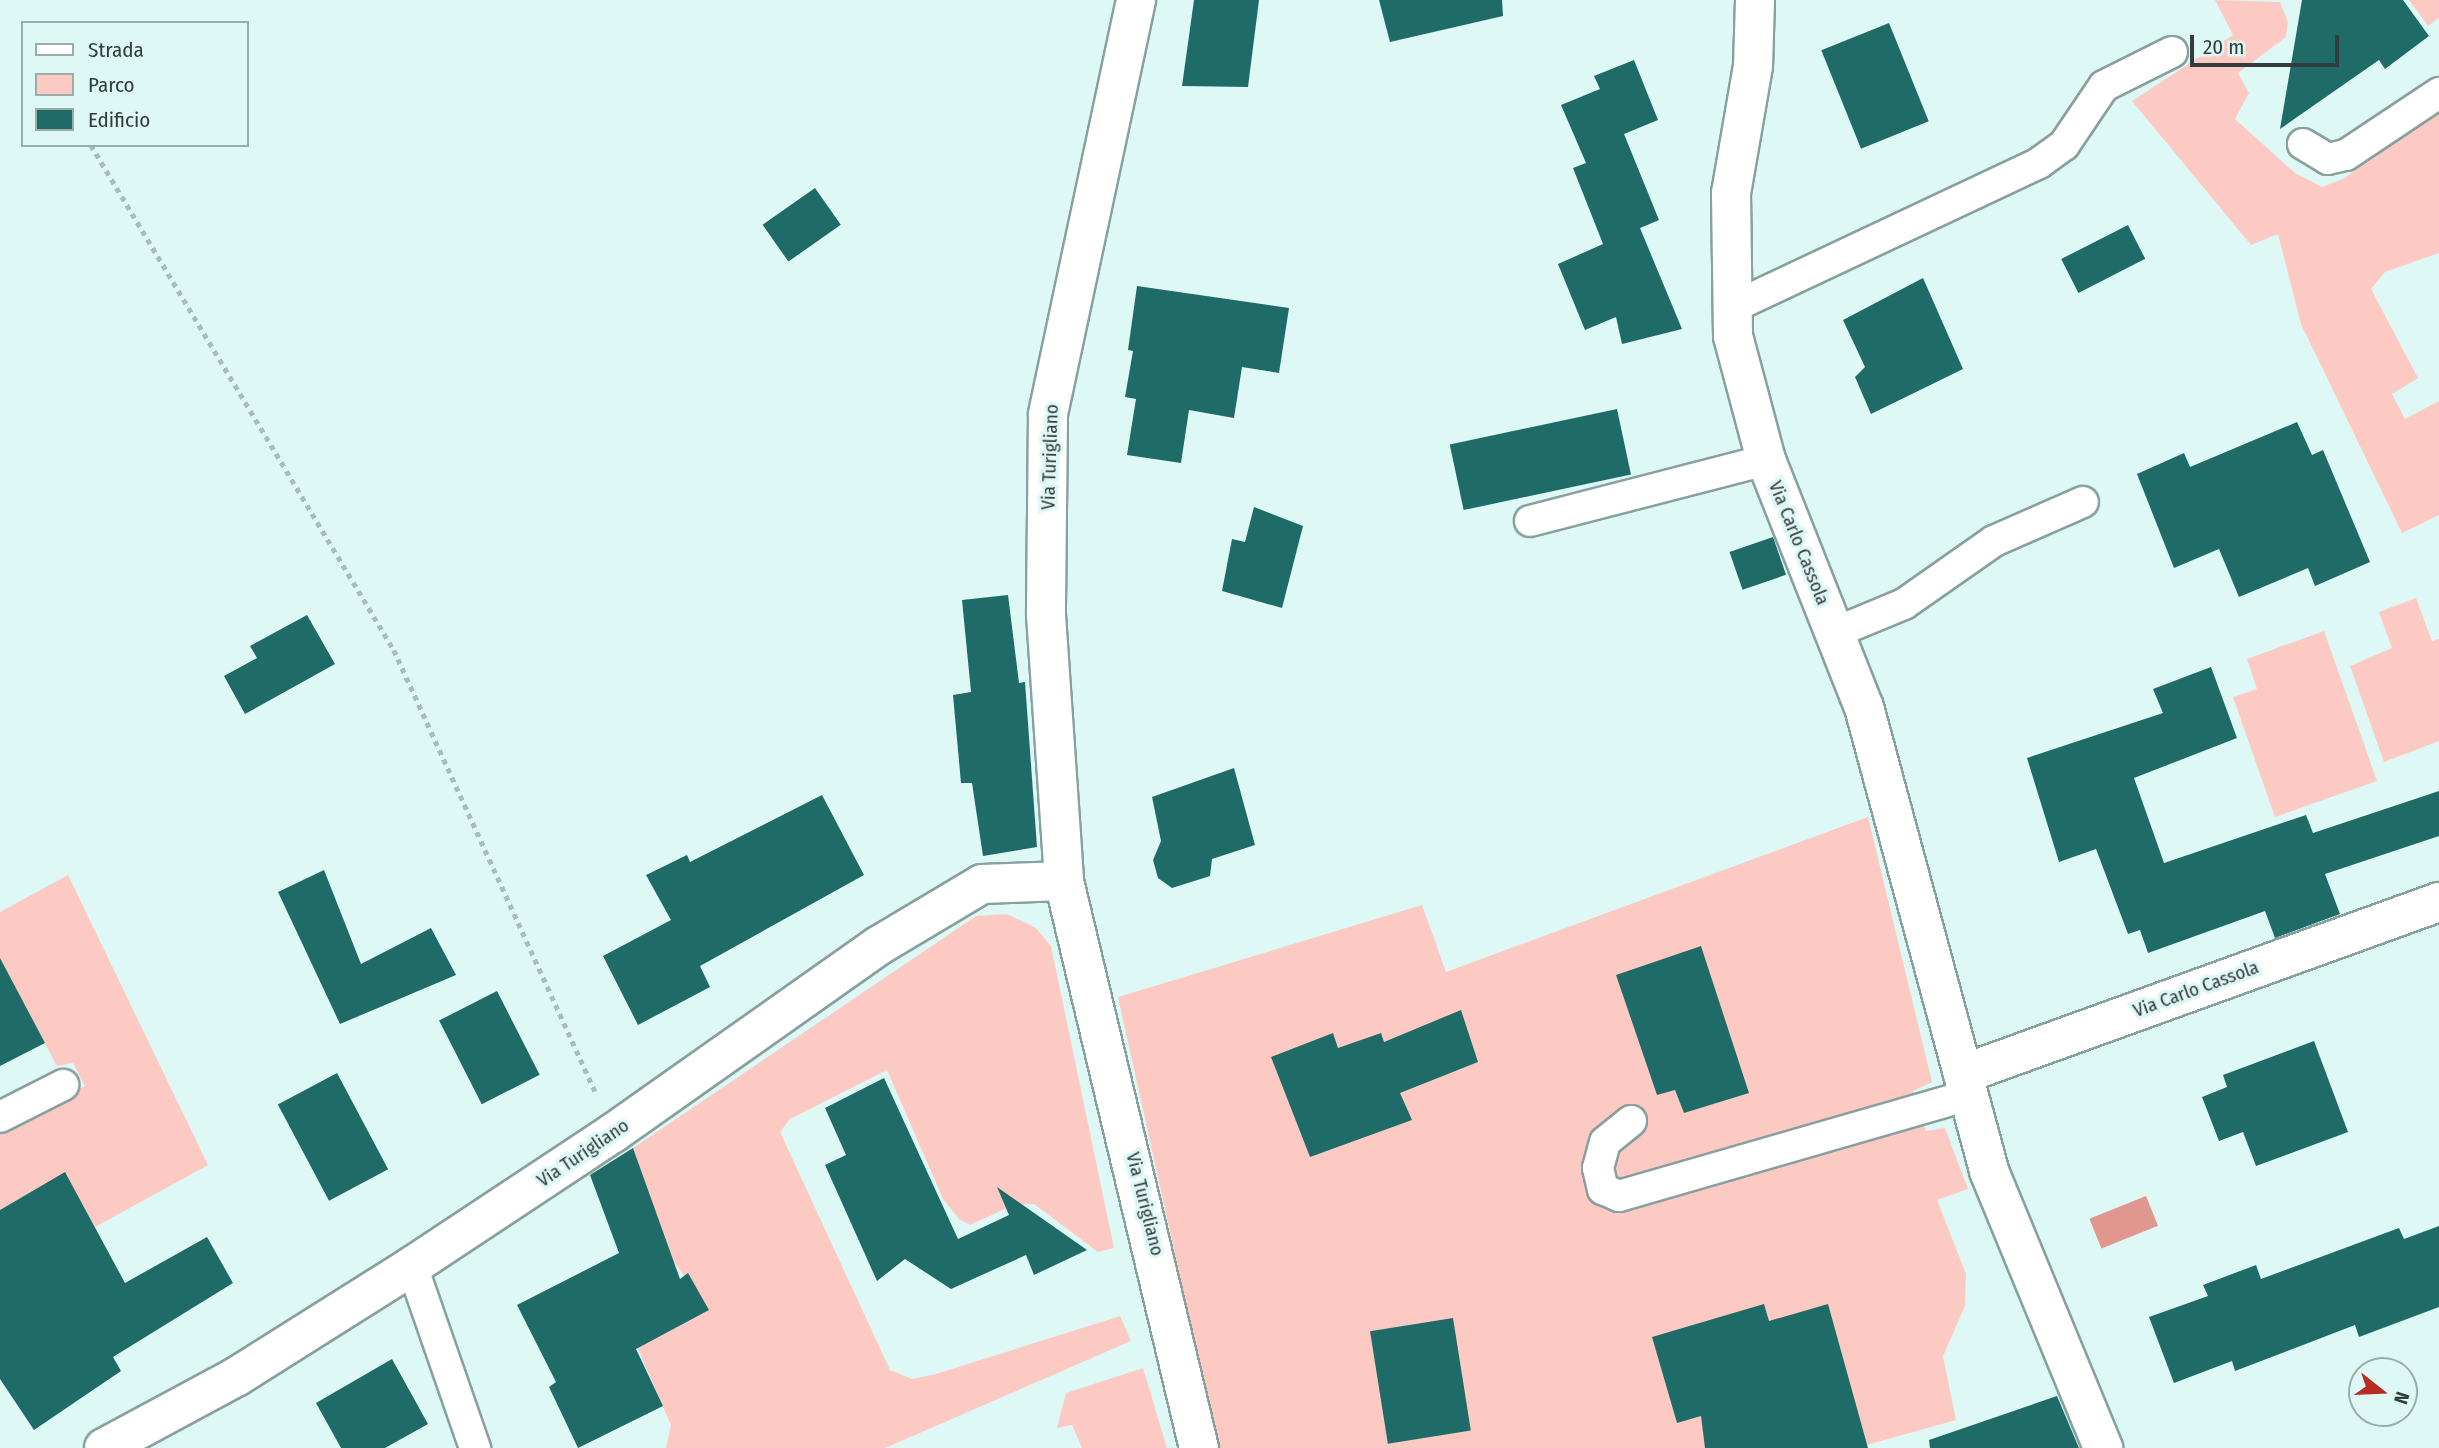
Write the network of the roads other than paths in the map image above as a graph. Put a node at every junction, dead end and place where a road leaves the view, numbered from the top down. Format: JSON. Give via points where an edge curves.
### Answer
{"nodes":[{"id":1,"x":1136,"y":0,"type":"edge"},
{"id":2,"x":1755,"y":0,"type":"edge"},
{"id":3,"x":2172,"y":52,"type":"dead end"},
{"id":4,"x":2439,"y":93,"type":"edge"},
{"id":5,"x":2302,"y":144,"type":"dead end"},
{"id":6,"x":1728,"y":309,"type":"junction"},
{"id":7,"x":1766,"y":460,"type":"junction"},
{"id":8,"x":2084,"y":502,"type":"dead end"},
{"id":9,"x":1530,"y":521,"type":"dead end"},
{"id":10,"x":1834,"y":634,"type":"junction"},
{"id":11,"x":1064,"y":881,"type":"junction"},
{"id":12,"x":2435,"y":903,"type":"edge"},
{"id":13,"x":1966,"y":1084,"type":"junction"},
{"id":14,"x":63,"y":1085,"type":"dead end"},
{"id":15,"x":0,"y":1117,"type":"edge"},
{"id":16,"x":1631,"y":1121,"type":"dead end"},
{"id":17,"x":412,"y":1266,"type":"junction"},
{"id":18,"x":104,"y":1448,"type":"edge"},
{"id":19,"x":475,"y":1448,"type":"edge"},
{"id":20,"x":1199,"y":1448,"type":"edge"},
{"id":21,"x":2103,"y":1448,"type":"edge"}],
"edges":[{"from":1,"to":11,"type":"street","name":"Via Turigliano","via":[[1048,415],[1046,615]]},
{"from":2,"to":6,"type":"street","name":"Via Carlo Cassola","via":[[1753,66],[1731,193]]},
{"from":3,"to":6,"type":"lane","via":[[2104,86],[2064,145],[2039,163]]},
{"from":4,"to":5,"type":"lane","via":[[2346,155],[2328,159]]},
{"from":6,"to":7,"type":"street","name":"Via Carlo Cassola"},
{"from":7,"to":9,"type":"lane"},
{"from":7,"to":10,"type":"street","name":"Via Carlo Cassola"},
{"from":8,"to":10,"type":"lane","via":[[1994,541],[1904,604]]},
{"from":10,"to":13,"type":"street","name":"Via Carlo Cassola","via":[[1864,707]]},
{"from":11,"to":17,"type":"street","name":"Via Turigliano","via":[[982,884],[877,946],[613,1133]]},
{"from":11,"to":20,"type":"street","name":"Via Turigliano"},
{"from":12,"to":13,"type":"street","name":"Via Carlo Cassola"},
{"from":13,"to":16,"type":"lane","via":[[1619,1196],[1603,1189],[1598,1168],[1605,1142]]},
{"from":13,"to":21,"type":"street","name":"Via Carlo Cassola","via":[[1989,1171]]},
{"from":14,"to":15,"type":"lane"},
{"from":17,"to":18,"type":"street","name":"Via Turigliano","via":[[236,1377]]},
{"from":17,"to":19,"type":"lane"}]}
